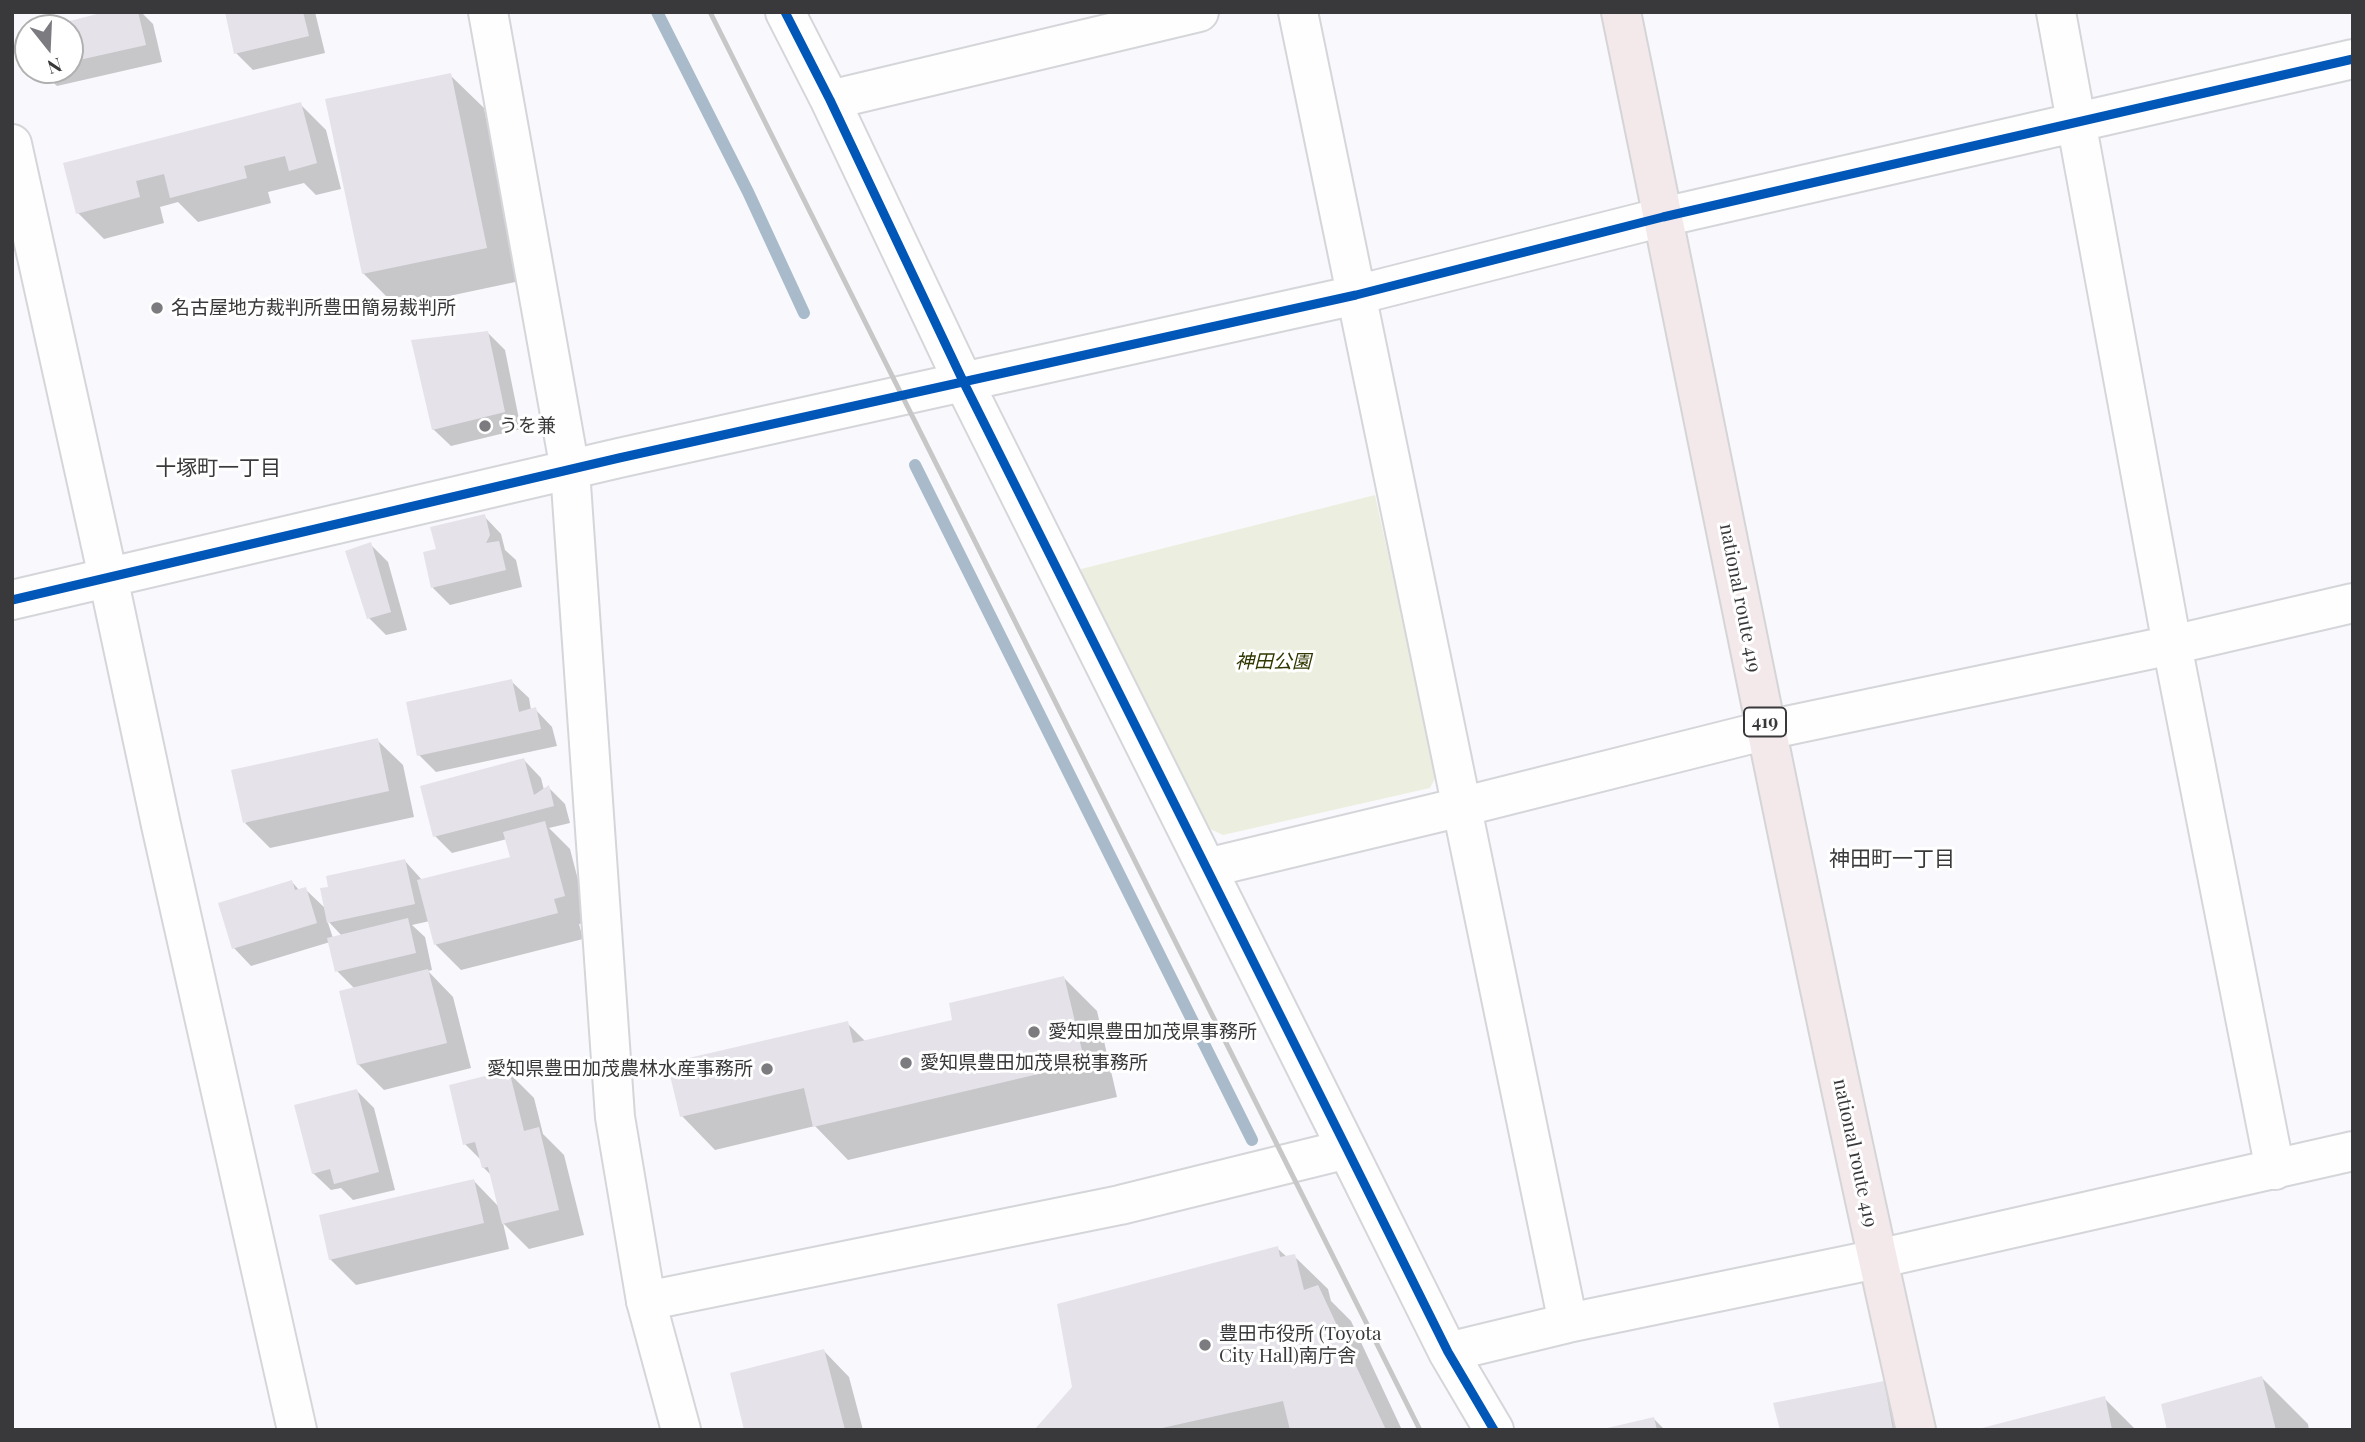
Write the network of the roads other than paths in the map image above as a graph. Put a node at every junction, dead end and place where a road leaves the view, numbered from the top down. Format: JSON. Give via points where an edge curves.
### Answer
{"nodes":[{"id":1,"x":488,"y":12,"type":"edge"},
{"id":2,"x":785,"y":12,"type":"edge"},
{"id":3,"x":1199,"y":12,"type":"edge"},
{"id":4,"x":1298,"y":12,"type":"edge"},
{"id":5,"x":1621,"y":12,"type":"edge"},
{"id":6,"x":2056,"y":12,"type":"edge"},
{"id":7,"x":2353,"y":60,"type":"edge"},
{"id":8,"x":830,"y":100,"type":"junction"},
{"id":9,"x":2077,"y":122,"type":"junction"},
{"id":10,"x":12,"y":144,"type":"edge"},
{"id":11,"x":1663,"y":217,"type":"junction"},
{"id":12,"x":1356,"y":295,"type":"junction"},
{"id":13,"x":963,"y":381,"type":"junction"},
{"id":14,"x":570,"y":470,"type":"junction"},
{"id":15,"x":108,"y":577,"type":"junction"},
{"id":16,"x":12,"y":600,"type":"edge"},
{"id":17,"x":2353,"y":603,"type":"edge"},
{"id":18,"x":2172,"y":645,"type":"junction"},
{"id":19,"x":1767,"y":730,"type":"junction"},
{"id":20,"x":1461,"y":807,"type":"junction"},
{"id":21,"x":1207,"y":867,"type":"junction"},
{"id":22,"x":1347,"y":1150,"type":"junction"},
{"id":23,"x":2353,"y":1151,"type":"edge"},
{"id":24,"x":2275,"y":1170,"type":"junction"},
{"id":25,"x":1877,"y":1259,"type":"junction"},
{"id":26,"x":646,"y":1301,"type":"junction"},
{"id":27,"x":1567,"y":1323,"type":"junction"},
{"id":28,"x":1448,"y":1352,"type":"junction"},
{"id":29,"x":297,"y":1430,"type":"edge"},
{"id":30,"x":681,"y":1430,"type":"edge"},
{"id":31,"x":1494,"y":1430,"type":"edge"},
{"id":32,"x":1916,"y":1430,"type":"edge"}],
"edges":[{"from":1,"to":14,"type":"street"},
{"from":2,"to":8,"type":"street"},
{"from":3,"to":8,"type":"street"},
{"from":4,"to":12,"type":"street"},
{"from":5,"to":11,"type":"highway","name":"national route 419","number":"419"},
{"from":6,"to":9,"type":"street"},
{"from":7,"to":9,"type":"street"},
{"from":8,"to":13,"type":"street"},
{"from":9,"to":11,"type":"street"},
{"from":9,"to":18,"type":"street"},
{"from":10,"to":15,"type":"street"},
{"from":11,"to":12,"type":"street"},
{"from":11,"to":19,"type":"highway","name":"national route 419","number":"419"},
{"from":12,"to":13,"type":"street"},
{"from":12,"to":20,"type":"street"},
{"from":13,"to":14,"type":"street"},
{"from":13,"to":21,"type":"street"},
{"from":14,"to":15,"type":"street"},
{"from":14,"to":26,"type":"street","via":[[615,1117]]},
{"from":15,"to":16,"type":"street"},
{"from":15,"to":29,"type":"street"},
{"from":17,"to":18,"type":"street"},
{"from":18,"to":19,"type":"street"},
{"from":18,"to":24,"type":"street"},
{"from":19,"to":20,"type":"street"},
{"from":19,"to":25,"type":"highway","name":"national route 419","number":"419"},
{"from":20,"to":21,"type":"street"},
{"from":20,"to":27,"type":"street"},
{"from":21,"to":22,"type":"street"},
{"from":22,"to":26,"type":"street","via":[[1120,1206]]},
{"from":22,"to":28,"type":"street"},
{"from":23,"to":24,"type":"street"},
{"from":24,"to":25,"type":"street"},
{"from":25,"to":27,"type":"street"},
{"from":25,"to":32,"type":"highway","name":"national route 419","number":"419"},
{"from":26,"to":30,"type":"street"},
{"from":27,"to":28,"type":"street"},
{"from":28,"to":31,"type":"street"}]}
